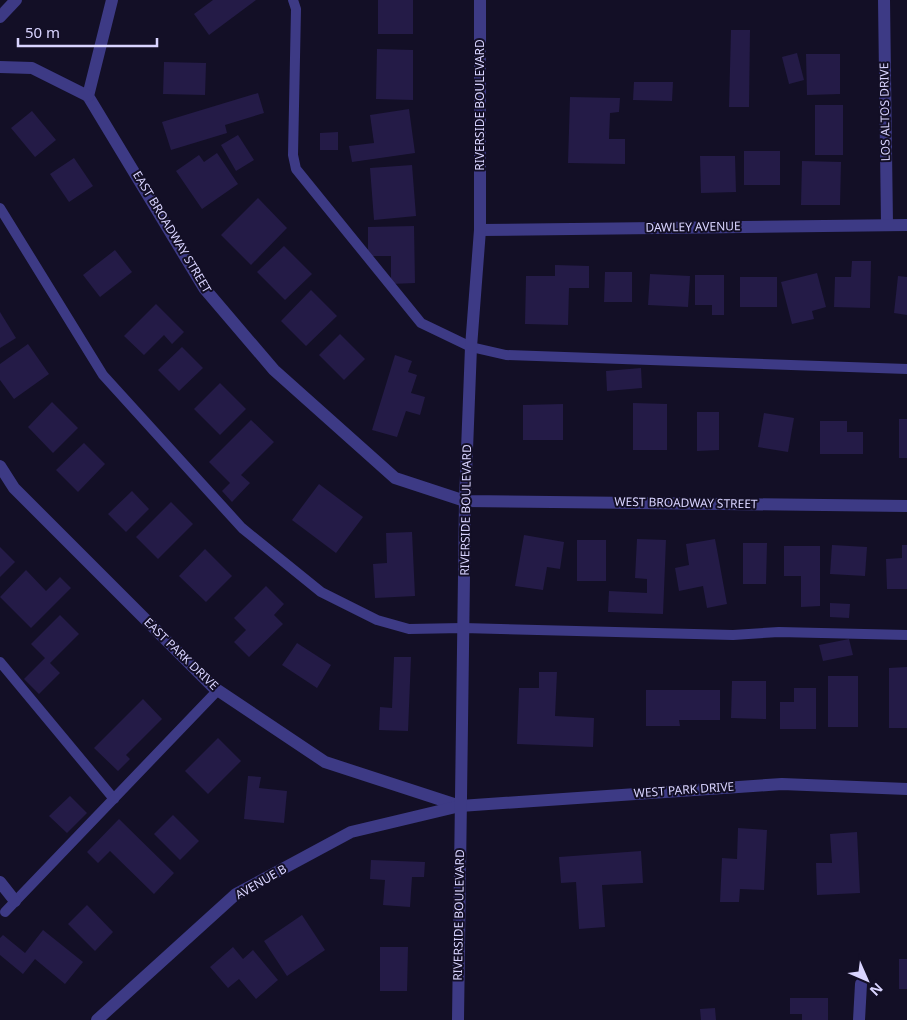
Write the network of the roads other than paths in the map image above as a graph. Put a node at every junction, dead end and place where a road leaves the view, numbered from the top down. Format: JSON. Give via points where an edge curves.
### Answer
{"nodes":[{"id":1,"x":16,"y":0,"type":"edge"},
{"id":2,"x":112,"y":0,"type":"edge"},
{"id":3,"x":293,"y":0,"type":"edge"},
{"id":4,"x":480,"y":0,"type":"edge"},
{"id":5,"x":884,"y":0,"type":"edge"},
{"id":6,"x":0,"y":17,"type":"edge"},
{"id":7,"x":0,"y":67,"type":"edge"},
{"id":8,"x":88,"y":96,"type":"junction"},
{"id":9,"x":0,"y":208,"type":"edge"},
{"id":10,"x":887,"y":224,"type":"junction"},
{"id":11,"x":907,"y":225,"type":"edge"},
{"id":12,"x":480,"y":230,"type":"junction"},
{"id":13,"x":471,"y":347,"type":"junction"},
{"id":14,"x":907,"y":369,"type":"edge"},
{"id":15,"x":0,"y":466,"type":"edge"},
{"id":16,"x":465,"y":501,"type":"junction"},
{"id":17,"x":907,"y":506,"type":"edge"},
{"id":18,"x":463,"y":628,"type":"junction"},
{"id":19,"x":907,"y":635,"type":"edge"},
{"id":20,"x":0,"y":662,"type":"edge"},
{"id":21,"x":218,"y":690,"type":"junction"},
{"id":22,"x":907,"y":789,"type":"edge"},
{"id":23,"x":114,"y":799,"type":"junction"},
{"id":24,"x":460,"y":806,"type":"junction"},
{"id":25,"x":0,"y":882,"type":"edge"},
{"id":26,"x":15,"y":901,"type":"junction"},
{"id":27,"x":5,"y":912,"type":"dead end"},
{"id":28,"x":861,"y":984,"type":"dead end"},
{"id":29,"x":97,"y":1020,"type":"edge"},
{"id":30,"x":458,"y":1020,"type":"edge"},
{"id":31,"x":859,"y":1020,"type":"edge"}],
"edges":[{"from":1,"to":6,"type":"street"},
{"from":2,"to":8,"type":"street"},
{"from":3,"to":13,"type":"lane","via":[[296,9],[293,155],[296,168],[420,323]]},
{"from":4,"to":12,"type":"street","name":"RIVERSIDE BOULEVARD"},
{"from":5,"to":10,"type":"street","name":"LOS ALTOS DRIVE"},
{"from":7,"to":8,"type":"street","via":[[32,68]]},
{"from":8,"to":16,"type":"street","name":"EAST BROADWAY STREET","via":[[204,288],[274,370],[394,478]]},
{"from":9,"to":18,"type":"lane","via":[[103,375],[242,528],[321,592],[377,620],[409,629]]},
{"from":10,"to":11,"type":"street","name":"DAWLEY AVENUE"},
{"from":10,"to":12,"type":"street","name":"DAWLEY AVENUE"},
{"from":12,"to":13,"type":"street","name":"RIVERSIDE BOULEVARD"},
{"from":13,"to":14,"type":"lane","via":[[506,355]]},
{"from":13,"to":16,"type":"street","name":"RIVERSIDE BOULEVARD"},
{"from":15,"to":21,"type":"street","name":"EAST PARK DRIVE","via":[[14,488]]},
{"from":16,"to":17,"type":"street","name":"WEST BROADWAY STREET"},
{"from":16,"to":18,"type":"street","name":"RIVERSIDE BOULEVARD"},
{"from":18,"to":19,"type":"lane","via":[[723,635],[779,632]]},
{"from":18,"to":24,"type":"street","name":"RIVERSIDE BOULEVARD"},
{"from":20,"to":23,"type":"lane"},
{"from":21,"to":23,"type":"lane"},
{"from":21,"to":24,"type":"street","name":"EAST PARK DRIVE","via":[[325,762]]},
{"from":22,"to":24,"type":"street","name":"WEST PARK DRIVE","via":[[782,784]]},
{"from":23,"to":26,"type":"lane"},
{"from":24,"to":29,"type":"street","name":"AVENUE B","via":[[351,832],[236,894]]},
{"from":24,"to":30,"type":"street","name":"RIVERSIDE BOULEVARD"},
{"from":25,"to":26,"type":"street"},
{"from":26,"to":27,"type":"lane"},
{"from":28,"to":31,"type":"street"}]}
